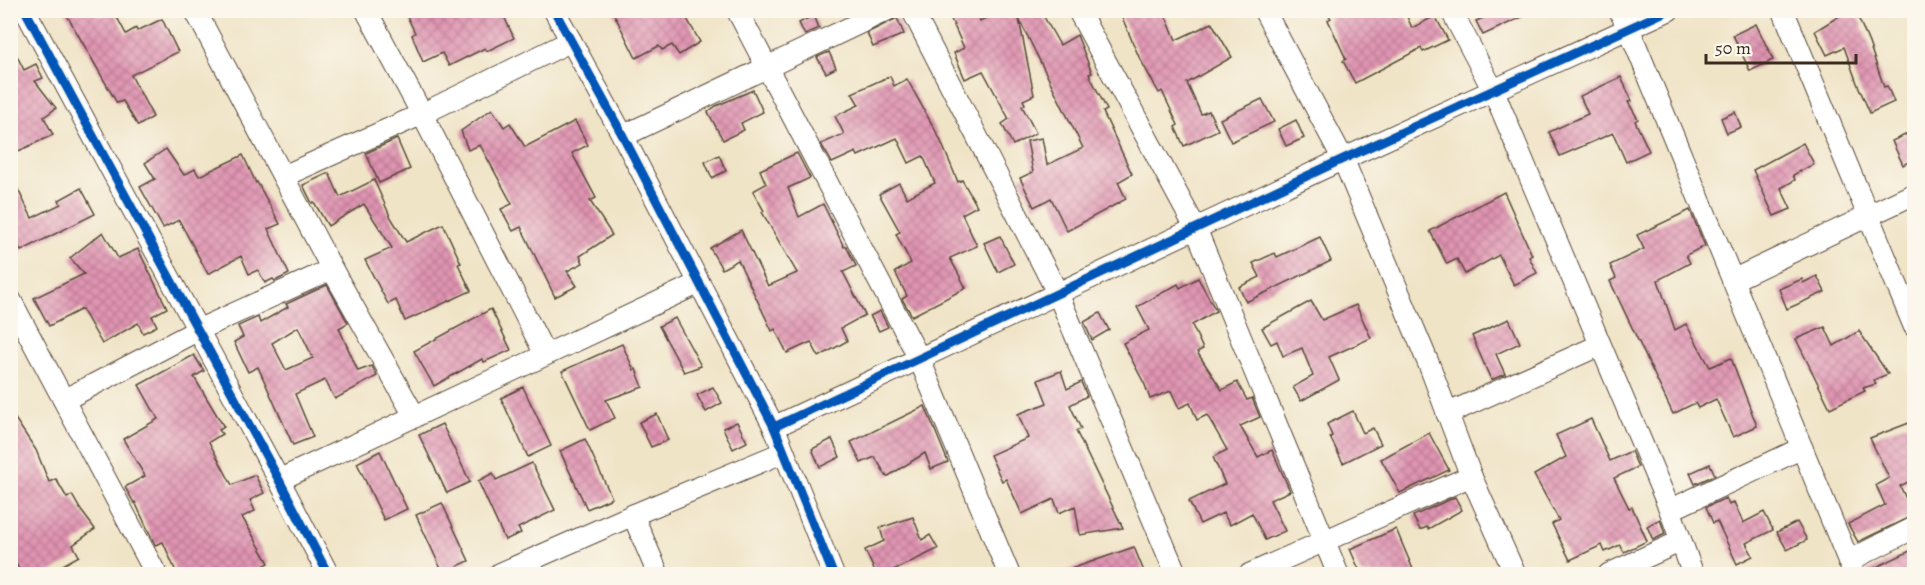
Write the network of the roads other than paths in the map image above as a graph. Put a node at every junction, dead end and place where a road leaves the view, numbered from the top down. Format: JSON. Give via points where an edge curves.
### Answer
{"nodes":[{"id":1,"x":25,"y":10,"type":"edge"},
{"id":2,"x":195,"y":10,"type":"edge"},
{"id":3,"x":366,"y":10,"type":"edge"},
{"id":4,"x":555,"y":10,"type":"edge"},
{"id":5,"x":737,"y":10,"type":"edge"},
{"id":6,"x":887,"y":10,"type":"edge"},
{"id":7,"x":912,"y":10,"type":"edge"},
{"id":8,"x":1078,"y":10,"type":"edge"},
{"id":9,"x":1264,"y":10,"type":"edge"},
{"id":10,"x":1451,"y":10,"type":"edge"},
{"id":11,"x":1669,"y":10,"type":"edge"},
{"id":12,"x":1783,"y":10,"type":"edge"},
{"id":13,"x":1624,"y":20,"type":"edge"},
{"id":14,"x":571,"y":40,"type":"junction"},
{"id":15,"x":767,"y":67,"type":"junction"},
{"id":16,"x":1494,"y":92,"type":"junction"},
{"id":17,"x":422,"y":114,"type":"junction"},
{"id":18,"x":622,"y":136,"type":"junction"},
{"id":19,"x":1342,"y":159,"type":"junction"},
{"id":20,"x":284,"y":176,"type":"junction"},
{"id":21,"x":1914,"y":194,"type":"edge"},
{"id":22,"x":1869,"y":216,"type":"junction"},
{"id":23,"x":1196,"y":229,"type":"junction"},
{"id":24,"x":332,"y":269,"type":"junction"},
{"id":25,"x":1733,"y":279,"type":"junction"},
{"id":26,"x":699,"y":283,"type":"junction"},
{"id":27,"x":1058,"y":294,"type":"junction"},
{"id":28,"x":10,"y":298,"type":"edge"},
{"id":29,"x":17,"y":325,"type":"edge"},
{"id":30,"x":1914,"y":326,"type":"edge"},
{"id":31,"x":198,"y":330,"type":"junction"},
{"id":32,"x":1599,"y":345,"type":"junction"},
{"id":33,"x":545,"y":354,"type":"junction"},
{"id":34,"x":920,"y":358,"type":"junction"},
{"id":35,"x":64,"y":400,"type":"junction"},
{"id":36,"x":1447,"y":414,"type":"junction"},
{"id":37,"x":415,"y":417,"type":"junction"},
{"id":38,"x":774,"y":427,"type":"junction"},
{"id":39,"x":1802,"y":448,"type":"junction"},
{"id":40,"x":784,"y":452,"type":"junction"},
{"id":41,"x":1471,"y":476,"type":"junction"},
{"id":42,"x":279,"y":480,"type":"junction"},
{"id":43,"x":1670,"y":510,"type":"junction"},
{"id":44,"x":633,"y":515,"type":"junction"},
{"id":45,"x":1914,"y":528,"type":"edge"},
{"id":46,"x":1324,"y":541,"type":"junction"},
{"id":47,"x":1681,"y":541,"type":"junction"},
{"id":48,"x":1851,"y":568,"type":"edge"},
{"id":49,"x":156,"y":574,"type":"edge"},
{"id":50,"x":328,"y":574,"type":"edge"},
{"id":51,"x":499,"y":574,"type":"edge"},
{"id":52,"x":658,"y":574,"type":"edge"},
{"id":53,"x":833,"y":574,"type":"edge"},
{"id":54,"x":1010,"y":574,"type":"edge"},
{"id":55,"x":1176,"y":574,"type":"edge"},
{"id":56,"x":1250,"y":574,"type":"edge"},
{"id":57,"x":1338,"y":574,"type":"edge"},
{"id":58,"x":1515,"y":574,"type":"edge"},
{"id":59,"x":1609,"y":574,"type":"edge"},
{"id":60,"x":1693,"y":574,"type":"edge"}],
"edges":[{"from":1,"to":31,"type":"street"},
{"from":2,"to":20,"type":"street"},
{"from":3,"to":17,"type":"street"},
{"from":4,"to":14,"type":"street"},
{"from":5,"to":15,"type":"street"},
{"from":6,"to":15,"type":"street"},
{"from":7,"to":27,"type":"street"},
{"from":8,"to":23,"type":"street"},
{"from":9,"to":19,"type":"street"},
{"from":10,"to":16,"type":"street"},
{"from":11,"to":13,"type":"street"},
{"from":12,"to":22,"type":"street"},
{"from":13,"to":16,"type":"street"},
{"from":13,"to":25,"type":"street"},
{"from":14,"to":17,"type":"street"},
{"from":14,"to":18,"type":"street"},
{"from":15,"to":18,"type":"street"},
{"from":15,"to":34,"type":"street"},
{"from":16,"to":19,"type":"street"},
{"from":16,"to":32,"type":"street"},
{"from":17,"to":20,"type":"street"},
{"from":17,"to":33,"type":"street"},
{"from":18,"to":26,"type":"street"},
{"from":19,"to":23,"type":"street"},
{"from":19,"to":36,"type":"street"},
{"from":20,"to":24,"type":"street"},
{"from":21,"to":22,"type":"street"},
{"from":22,"to":25,"type":"street"},
{"from":22,"to":30,"type":"street"},
{"from":23,"to":27,"type":"street"},
{"from":23,"to":46,"type":"street"},
{"from":24,"to":31,"type":"street"},
{"from":24,"to":37,"type":"street"},
{"from":25,"to":39,"type":"street"},
{"from":26,"to":33,"type":"street"},
{"from":26,"to":38,"type":"street"},
{"from":27,"to":34,"type":"street"},
{"from":27,"to":55,"type":"street"},
{"from":28,"to":29,"type":"street"},
{"from":29,"to":35,"type":"street"},
{"from":31,"to":35,"type":"street"},
{"from":31,"to":42,"type":"street"},
{"from":32,"to":36,"type":"street"},
{"from":32,"to":43,"type":"street"},
{"from":33,"to":37,"type":"street"},
{"from":34,"to":38,"type":"street"},
{"from":34,"to":54,"type":"street"},
{"from":35,"to":49,"type":"street"},
{"from":36,"to":41,"type":"street"},
{"from":37,"to":42,"type":"street"},
{"from":38,"to":40,"type":"street"},
{"from":39,"to":43,"type":"street"},
{"from":39,"to":48,"type":"street"},
{"from":40,"to":44,"type":"street"},
{"from":40,"to":53,"type":"street"},
{"from":41,"to":46,"type":"street"},
{"from":41,"to":58,"type":"street"},
{"from":42,"to":50,"type":"street"},
{"from":43,"to":47,"type":"street"},
{"from":44,"to":51,"type":"street"},
{"from":44,"to":52,"type":"street"},
{"from":45,"to":48,"type":"street"},
{"from":46,"to":56,"type":"street"},
{"from":46,"to":57,"type":"street"},
{"from":47,"to":59,"type":"street"},
{"from":47,"to":60,"type":"street"}]}
